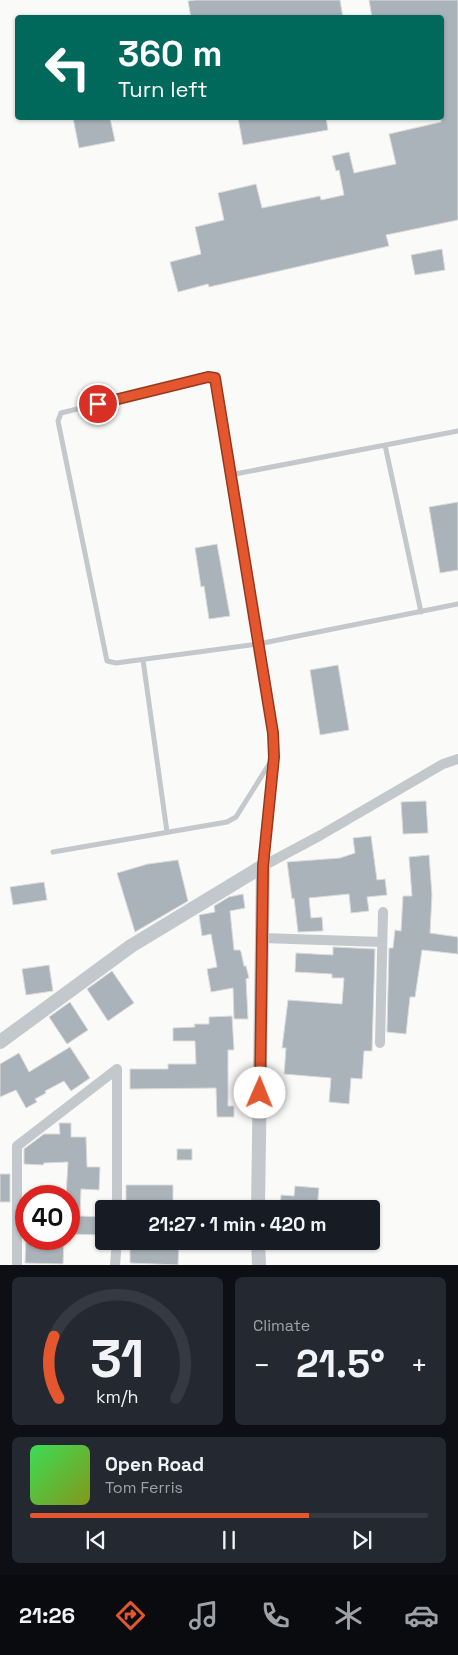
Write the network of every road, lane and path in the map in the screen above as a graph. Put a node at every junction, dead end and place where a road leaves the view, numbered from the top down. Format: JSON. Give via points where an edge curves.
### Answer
{"nodes":[{"id":1,"x":458,"y":430,"type":"edge"},
{"id":2,"x":385,"y":445,"type":"junction"},
{"id":3,"x":230,"y":475,"type":"junction"},
{"id":4,"x":458,"y":604,"type":"edge"},
{"id":5,"x":421,"y":612,"type":"junction"},
{"id":6,"x":258,"y":644,"type":"junction"},
{"id":7,"x":143,"y":660,"type":"junction"},
{"id":8,"x":274,"y":757,"type":"junction"},
{"id":9,"x":458,"y":759,"type":"edge"},
{"id":10,"x":167,"y":832,"type":"junction"},
{"id":11,"x":53,"y":852,"type":"dead end"},
{"id":12,"x":263,"y":866,"type":"junction"},
{"id":13,"x":383,"y":912,"type":"dead end"},
{"id":14,"x":262,"y":938,"type":"junction"},
{"id":15,"x":382,"y":942,"type":"junction"},
{"id":16,"x":0,"y":1042,"type":"edge"},
{"id":17,"x":380,"y":1043,"type":"dead end"},
{"id":18,"x":117,"y":1200,"type":"edge"},
{"id":19,"x":258,"y":1200,"type":"edge"},
{"id":20,"x":116,"y":1250,"type":"edge"},
{"id":21,"x":258,"y":1250,"type":"edge"},
{"id":22,"x":17,"y":1265,"type":"edge"},
{"id":23,"x":115,"y":1265,"type":"edge"},
{"id":24,"x":259,"y":1265,"type":"edge"}],
"edges":[{"from":1,"to":2,"type":"lane"},
{"from":2,"to":3,"type":"lane"},
{"from":2,"to":5,"type":"lane"},
{"from":3,"to":6,"type":"lane"},
{"from":3,"to":7,"type":"lane","via":[[215,378],[208,377],[61,413],[58,422],[107,661]]},
{"from":4,"to":5,"type":"lane"},
{"from":5,"to":6,"type":"lane"},
{"from":6,"to":7,"type":"lane"},
{"from":6,"to":8,"type":"lane"},
{"from":7,"to":10,"type":"lane"},
{"from":8,"to":10,"type":"lane","via":[[236,817],[227,822]]},
{"from":8,"to":12,"type":"lane"},
{"from":9,"to":12,"type":"street"},
{"from":10,"to":11,"type":"lane"},
{"from":12,"to":14,"type":"street"},
{"from":12,"to":16,"type":"street","via":[[131,946]]},
{"from":13,"to":15,"type":"street"},
{"from":14,"to":15,"type":"street"},
{"from":14,"to":19,"type":"street"},
{"from":15,"to":17,"type":"street"},
{"from":18,"to":22,"type":"street","via":[[117,1069],[17,1146]]},
{"from":20,"to":23,"type":"street"},
{"from":21,"to":24,"type":"street"}]}
